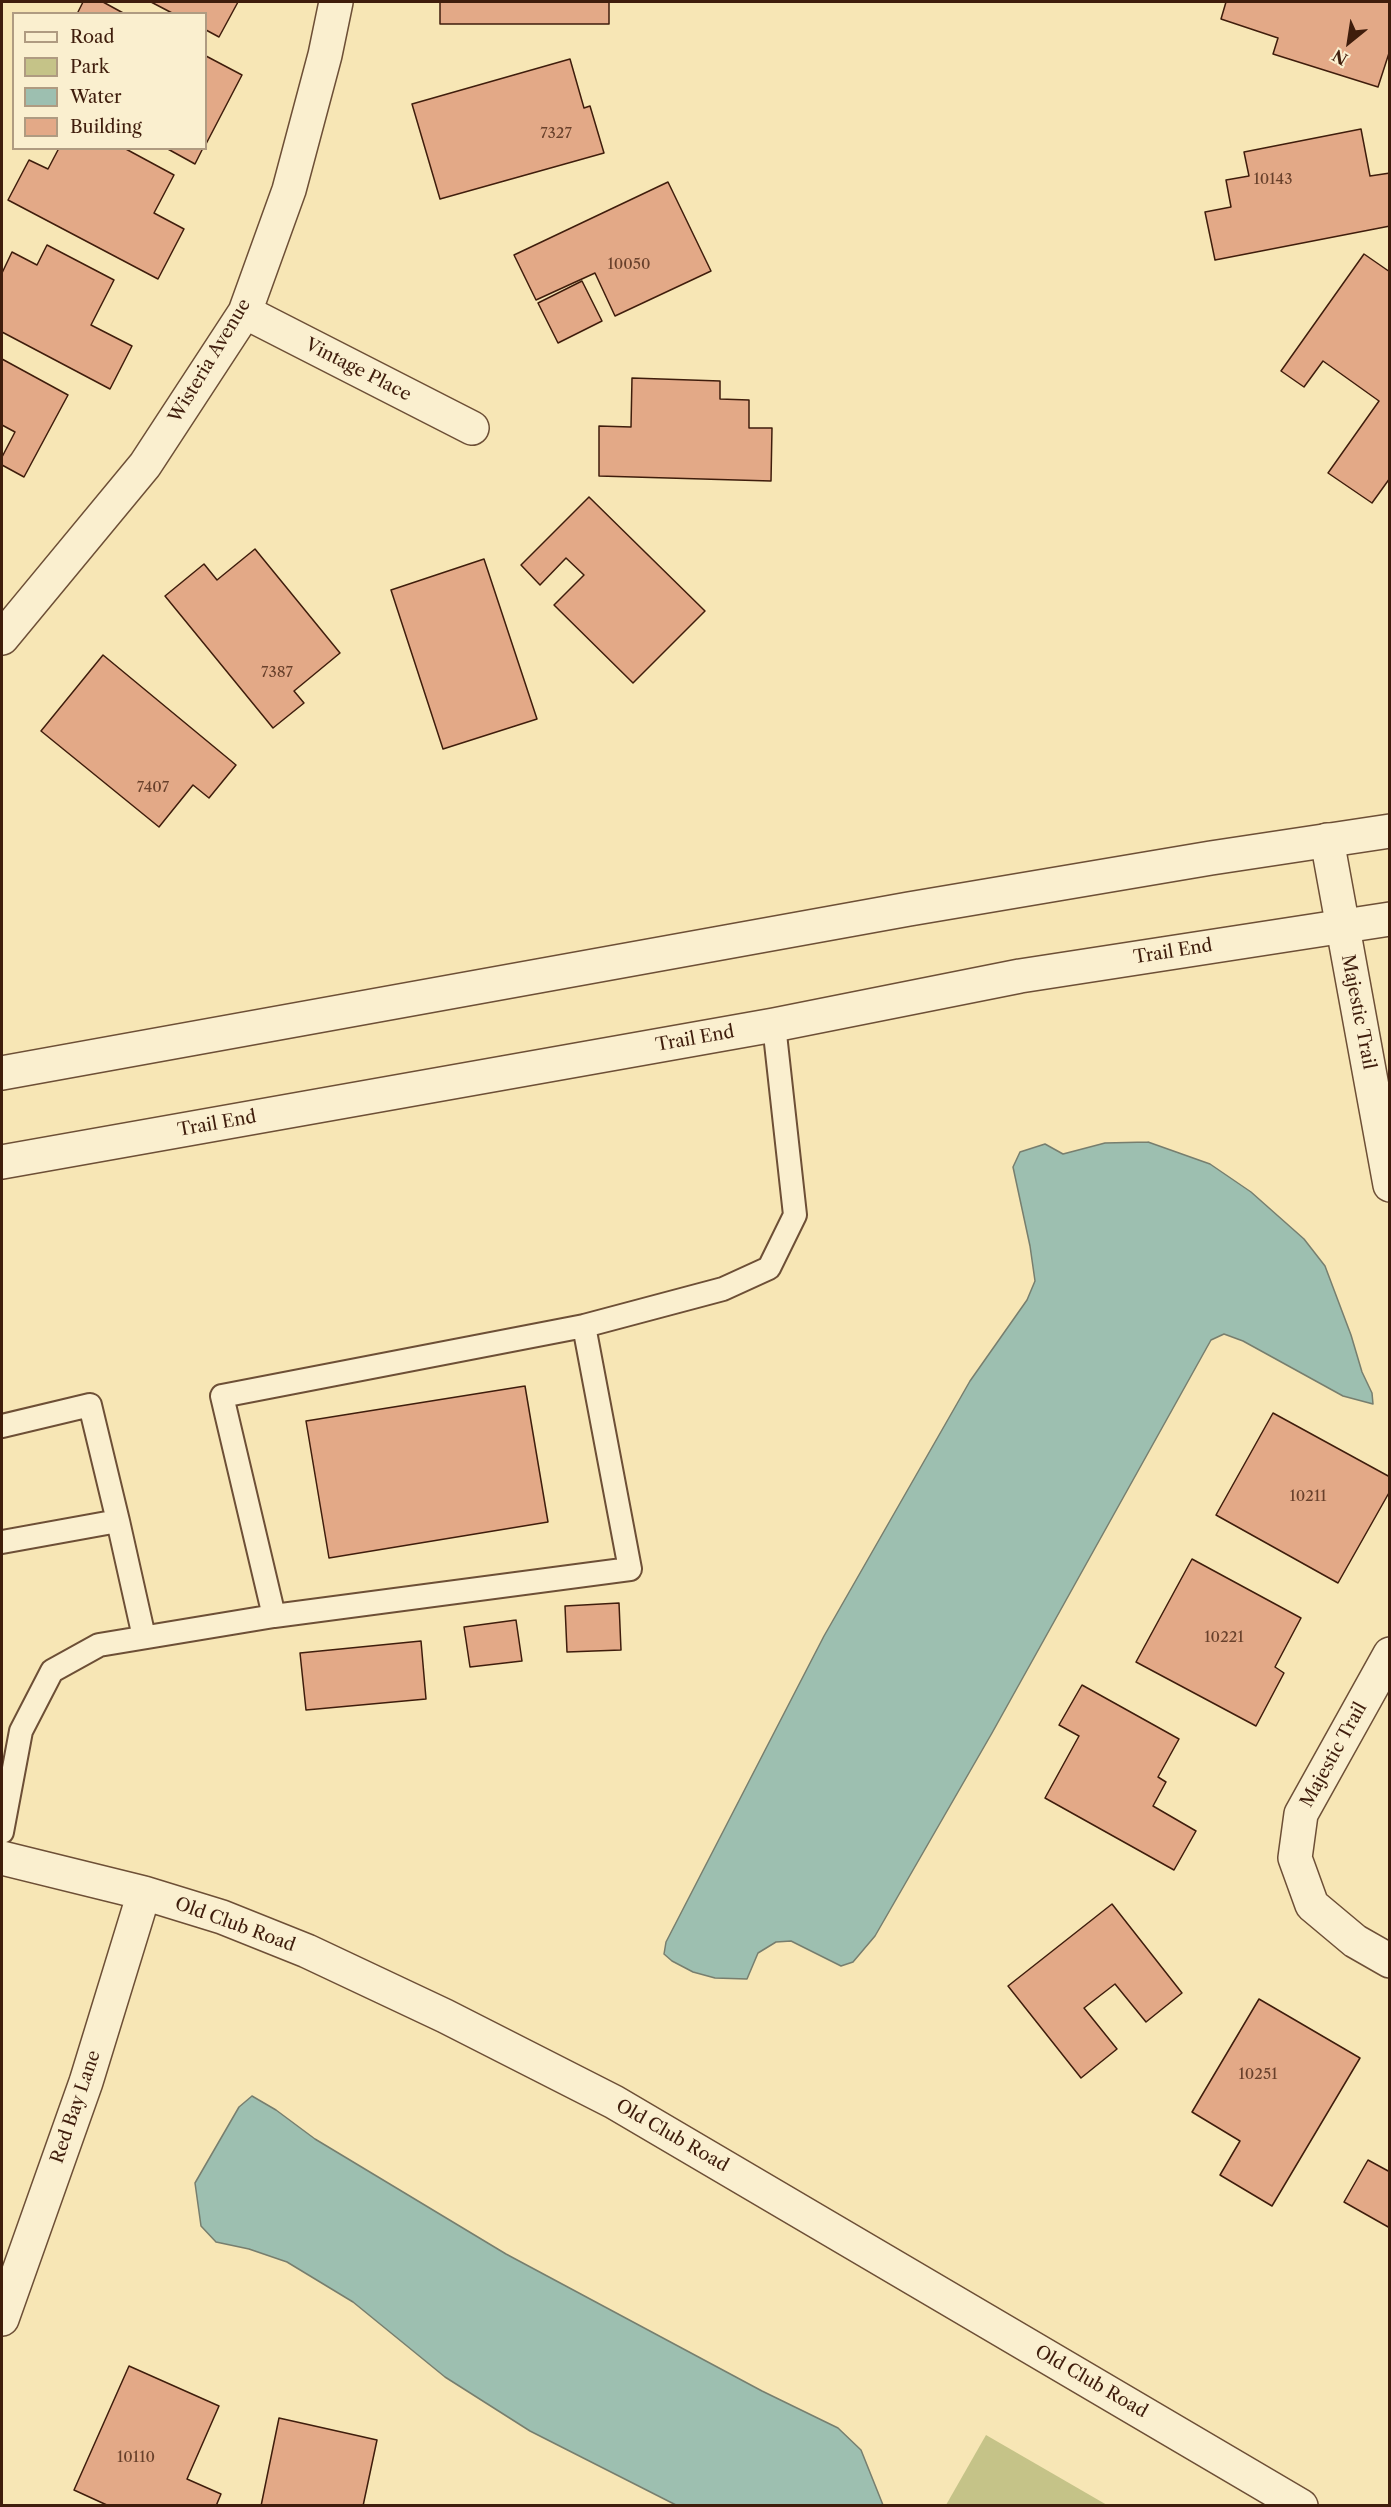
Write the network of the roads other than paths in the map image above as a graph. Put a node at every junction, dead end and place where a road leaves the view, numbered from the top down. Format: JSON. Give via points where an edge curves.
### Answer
{"nodes":[{"id":1,"x":336,"y":2,"type":"edge"},
{"id":2,"x":245,"y":312,"type":"junction"},
{"id":3,"x":472,"y":428,"type":"dead end"},
{"id":4,"x":2,"y":638,"type":"edge"},
{"id":5,"x":1389,"y":831,"type":"edge"},
{"id":6,"x":1327,"y":840,"type":"junction"},
{"id":7,"x":1389,"y":919,"type":"edge"},
{"id":8,"x":1341,"y":925,"type":"junction"},
{"id":9,"x":774,"y":1025,"type":"junction"},
{"id":10,"x":2,"y":1073,"type":"edge"},
{"id":11,"x":2,"y":1162,"type":"edge"},
{"id":12,"x":1389,"y":1185,"type":"edge"},
{"id":13,"x":584,"y":1326,"type":"junction"},
{"id":14,"x":2,"y":1426,"type":"edge"},
{"id":15,"x":118,"y":1521,"type":"junction"},
{"id":16,"x":2,"y":1542,"type":"edge"},
{"id":17,"x":274,"y":1616,"type":"junction"},
{"id":18,"x":144,"y":1637,"type":"junction"},
{"id":19,"x":1389,"y":1654,"type":"edge"},
{"id":20,"x":2,"y":1832,"type":"edge"},
{"id":21,"x":2,"y":1858,"type":"edge"},
{"id":22,"x":144,"y":1893,"type":"junction"},
{"id":23,"x":1389,"y":1961,"type":"edge"},
{"id":24,"x":2,"y":2319,"type":"edge"},
{"id":25,"x":1301,"y":2505,"type":"edge"}],
"edges":[{"from":1,"to":2,"type":"street","name":"Wisteria Avenue","via":[[326,55],[289,190]]},
{"from":2,"to":3,"type":"street","name":"Vintage Place"},
{"from":2,"to":4,"type":"street","name":"Wisteria Avenue","via":[[145,465]]},
{"from":5,"to":6,"type":"street"},
{"from":6,"to":8,"type":"street","name":"Majestic Trail"},
{"from":6,"to":10,"type":"street","via":[[921,907]]},
{"from":7,"to":8,"type":"street","name":"Trail End"},
{"from":8,"to":9,"type":"street","name":"Trail End","via":[[1020,976]]},
{"from":8,"to":12,"type":"street","name":"Majestic Trail"},
{"from":9,"to":11,"type":"street","name":"Trail End"},
{"from":9,"to":13,"type":"lane","via":[[795,1215],[769,1268],[723,1289]]},
{"from":13,"to":17,"type":"lane","via":[[222,1396]]},
{"from":13,"to":17,"type":"lane","via":[[630,1569]]},
{"from":14,"to":15,"type":"lane","via":[[90,1405]]},
{"from":15,"to":16,"type":"lane"},
{"from":15,"to":18,"type":"lane"},
{"from":17,"to":18,"type":"lane"},
{"from":18,"to":20,"type":"lane","via":[[99,1645],[52,1671],[21,1731]]},
{"from":19,"to":23,"type":"street","name":"Majestic Trail","via":[[1301,1814],[1294,1858],[1312,1905],[1355,1941]]},
{"from":21,"to":22,"type":"street","name":"Old Club Road"},
{"from":22,"to":24,"type":"street","name":"Red Bay Lane","via":[[86,2082]]},
{"from":22,"to":25,"type":"street","name":"Old Club Road","via":[[222,1917],[307,1951],[614,2102]]}]}
